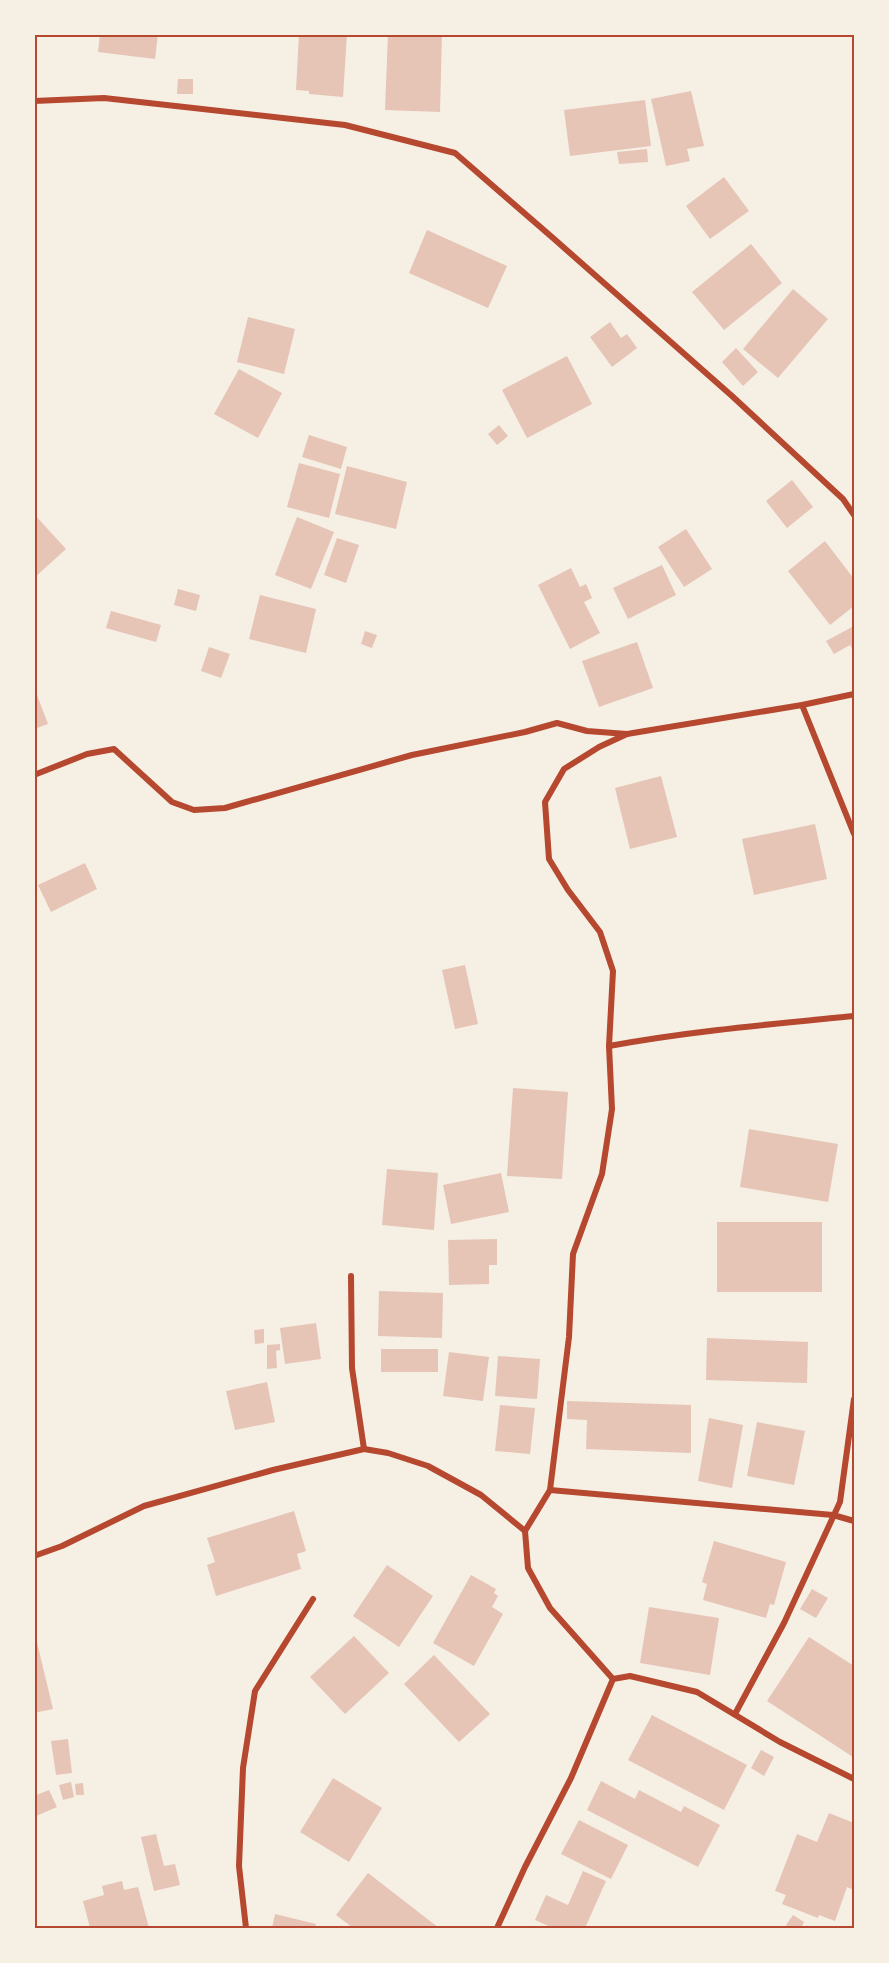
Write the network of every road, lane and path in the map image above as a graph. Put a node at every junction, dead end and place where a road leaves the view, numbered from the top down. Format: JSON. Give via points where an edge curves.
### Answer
{"nodes":[{"id":1,"x":34,"y":101,"type":"edge"},
{"id":2,"x":855,"y":515,"type":"edge"},
{"id":3,"x":855,"y":694,"type":"edge"},
{"id":4,"x":802,"y":705,"type":"junction"},
{"id":5,"x":627,"y":734,"type":"junction"},
{"id":6,"x":34,"y":775,"type":"edge"},
{"id":7,"x":855,"y":834,"type":"edge"},
{"id":8,"x":855,"y":1016,"type":"edge"},
{"id":9,"x":609,"y":1046,"type":"junction"},
{"id":10,"x":351,"y":1276,"type":"dead end"},
{"id":11,"x":855,"y":1399,"type":"edge"},
{"id":12,"x":364,"y":1449,"type":"junction"},
{"id":13,"x":550,"y":1490,"type":"junction"},
{"id":14,"x":833,"y":1515,"type":"junction"},
{"id":15,"x":855,"y":1521,"type":"edge"},
{"id":16,"x":525,"y":1531,"type":"junction"},
{"id":17,"x":34,"y":1556,"type":"edge"},
{"id":18,"x":313,"y":1599,"type":"dead end"},
{"id":19,"x":613,"y":1679,"type":"junction"},
{"id":20,"x":735,"y":1714,"type":"junction"},
{"id":21,"x":855,"y":1779,"type":"edge"},
{"id":22,"x":246,"y":1929,"type":"edge"},
{"id":23,"x":497,"y":1929,"type":"edge"}],
"edges":[{"from":1,"to":2,"type":"street","via":[[104,98],[345,125],[455,153],[732,396],[843,499]]},
{"from":3,"to":4,"type":"street"},
{"from":4,"to":5,"type":"street"},
{"from":4,"to":7,"type":"street"},
{"from":5,"to":6,"type":"street","via":[[587,731],[557,723],[412,755],[225,808],[194,810],[172,802],[114,749],[87,754]]},
{"from":5,"to":9,"type":"street","via":[[564,769],[545,802],[549,859],[600,932],[613,971]]},
{"from":8,"to":9,"type":"street"},
{"from":9,"to":13,"type":"street","via":[[612,1109],[602,1174],[573,1254],[569,1337]]},
{"from":10,"to":12,"type":"street","via":[[352,1368]]},
{"from":11,"to":14,"type":"street","via":[[840,1502]]},
{"from":12,"to":16,"type":"street","via":[[428,1466],[481,1495]]},
{"from":12,"to":17,"type":"street","via":[[144,1506]]},
{"from":13,"to":14,"type":"street"},
{"from":13,"to":16,"type":"street"},
{"from":14,"to":15,"type":"street"},
{"from":14,"to":20,"type":"street","via":[[784,1623]]},
{"from":16,"to":19,"type":"street","via":[[528,1568],[550,1608]]},
{"from":18,"to":22,"type":"street","via":[[255,1691],[242,1779],[240,1866]]},
{"from":19,"to":20,"type":"street","via":[[630,1676],[697,1692]]},
{"from":19,"to":23,"type":"street","via":[[571,1778]]},
{"from":20,"to":21,"type":"street","via":[[780,1742]]}]}
